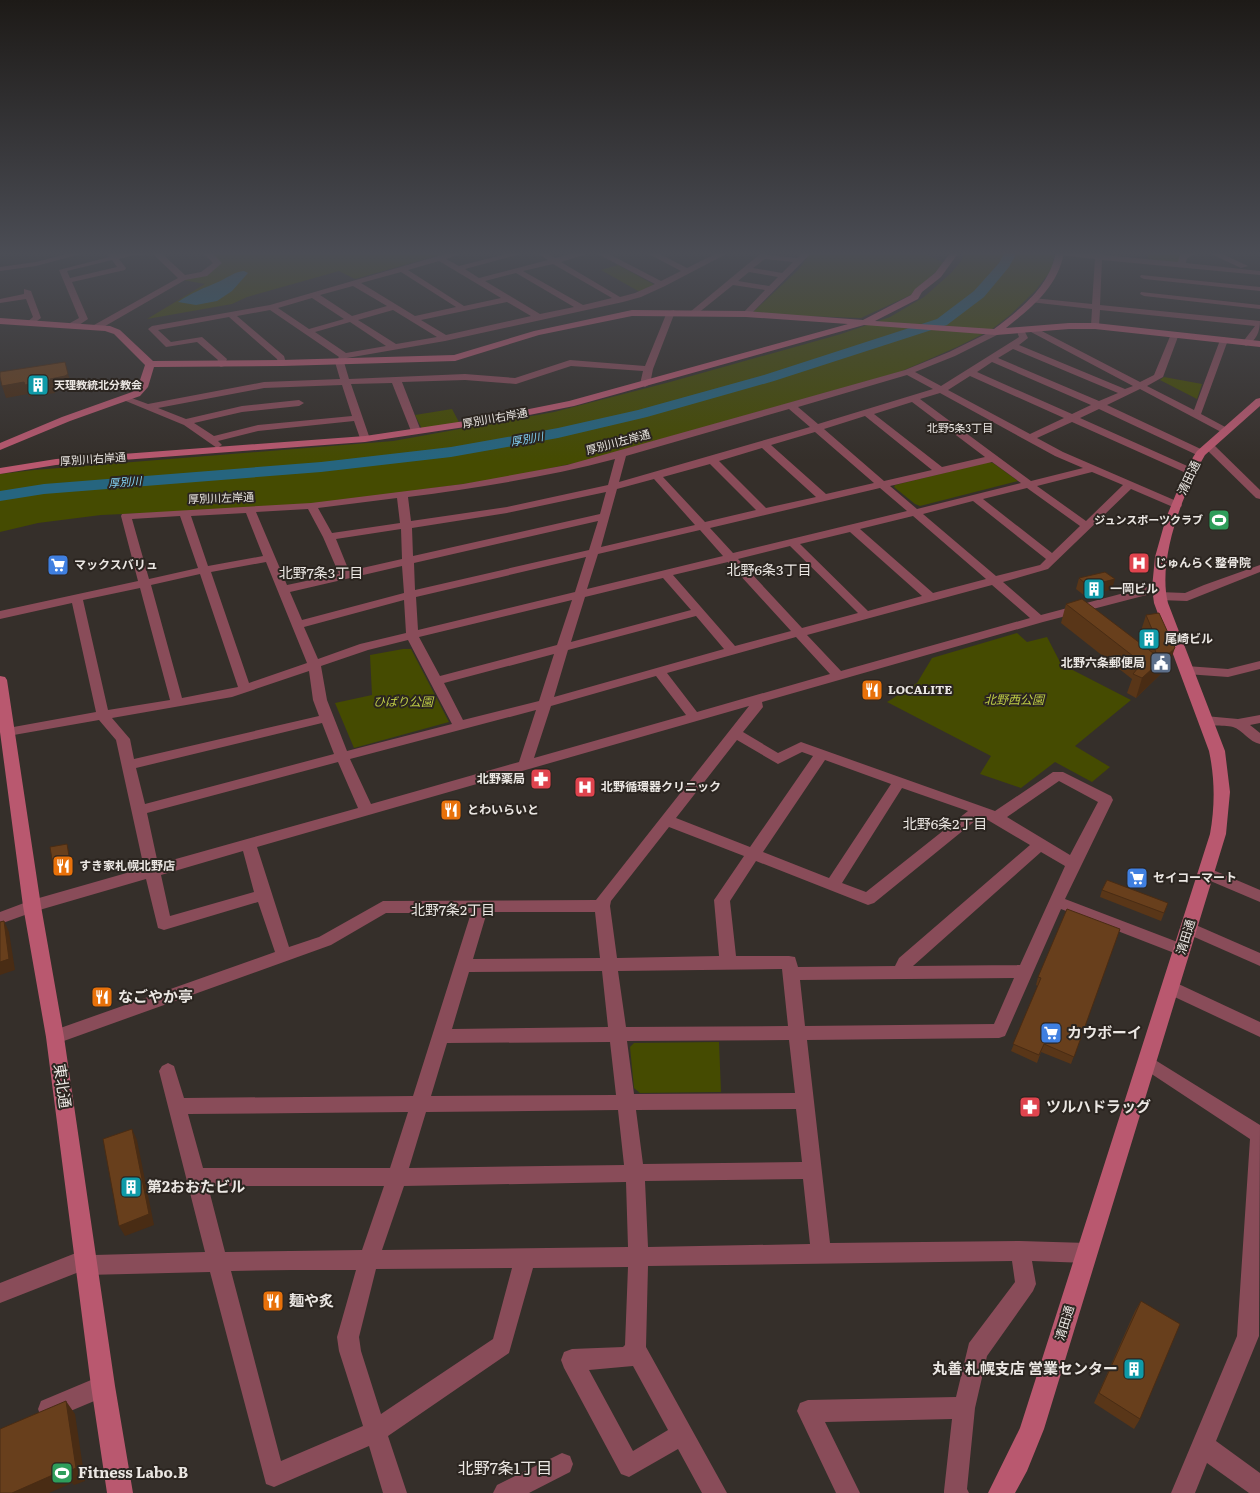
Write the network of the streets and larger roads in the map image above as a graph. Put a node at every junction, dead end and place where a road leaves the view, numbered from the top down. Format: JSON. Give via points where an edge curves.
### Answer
{"nodes":[{"id":1,"x":10,"y":322,"type":"edge"},
{"id":2,"x":79,"y":322,"type":"edge"},
{"id":3,"x":106,"y":322,"type":"edge"},
{"id":4,"x":193,"y":322,"type":"edge"},
{"id":5,"x":239,"y":322,"type":"edge"},
{"id":6,"x":292,"y":322,"type":"edge"},
{"id":7,"x":344,"y":322,"type":"edge"},
{"id":8,"x":353,"y":322,"type":"edge"},
{"id":9,"x":418,"y":322,"type":"edge"},
{"id":10,"x":517,"y":322,"type":"edge"},
{"id":11,"x":588,"y":322,"type":"edge"},
{"id":12,"x":667,"y":322,"type":"edge"},
{"id":13,"x":860,"y":322,"type":"edge"},
{"id":14,"x":865,"y":322,"type":"junction"},
{"id":15,"x":1008,"y":322,"type":"edge"},
{"id":16,"x":1095,"y":322,"type":"edge"},
{"id":17,"x":1232,"y":322,"type":"edge"},
{"id":18,"x":30,"y":323,"type":"joint"},
{"id":19,"x":73,"y":325,"type":"junction"},
{"id":20,"x":1260,"y":325,"type":"edge"},
{"id":21,"x":1095,"y":326,"type":"junction"},
{"id":22,"x":97,"y":327,"type":"junction"},
{"id":23,"x":1034,"y":330,"type":"junction"},
{"id":24,"x":307,"y":332,"type":"junction"},
{"id":25,"x":996,"y":332,"type":"junction"},
{"id":26,"x":1021,"y":332,"type":"junction"},
{"id":27,"x":1175,"y":334,"type":"junction"},
{"id":28,"x":445,"y":338,"type":"junction"},
{"id":29,"x":1224,"y":340,"type":"junction"},
{"id":30,"x":1246,"y":342,"type":"junction"},
{"id":31,"x":1260,"y":344,"type":"edge"},
{"id":32,"x":1013,"y":346,"type":"junction"},
{"id":33,"x":394,"y":347,"type":"junction"},
{"id":34,"x":341,"y":359,"type":"junction"},
{"id":35,"x":992,"y":359,"type":"junction"},
{"id":36,"x":282,"y":363,"type":"junction"},
{"id":37,"x":150,"y":364,"type":"junction"},
{"id":38,"x":222,"y":364,"type":"junction"},
{"id":39,"x":648,"y":369,"type":"junction"},
{"id":40,"x":908,"y":372,"type":"junction"},
{"id":41,"x":970,"y":372,"type":"junction"},
{"id":42,"x":396,"y":380,"type":"junction"},
{"id":43,"x":344,"y":382,"type":"junction"},
{"id":44,"x":295,"y":383,"type":"junction"},
{"id":45,"x":645,"y":384,"type":"junction"},
{"id":46,"x":1139,"y":386,"type":"junction"},
{"id":47,"x":941,"y":390,"type":"junction"},
{"id":48,"x":1124,"y":392,"type":"junction"},
{"id":49,"x":126,"y":399,"type":"junction"},
{"id":50,"x":914,"y":399,"type":"junction"},
{"id":51,"x":1097,"y":404,"type":"junction"},
{"id":52,"x":1259,"y":404,"type":"edge"},
{"id":53,"x":791,"y":406,"type":"junction"},
{"id":54,"x":146,"y":407,"type":"junction"},
{"id":55,"x":302,"y":413,"type":"junction"},
{"id":56,"x":867,"y":413,"type":"junction"},
{"id":57,"x":1194,"y":415,"type":"junction"},
{"id":58,"x":357,"y":418,"type":"junction"},
{"id":59,"x":1070,"y":418,"type":"junction"},
{"id":60,"x":186,"y":422,"type":"junction"},
{"id":61,"x":816,"y":428,"type":"junction"},
{"id":62,"x":416,"y":431,"type":"junction"},
{"id":63,"x":1226,"y":431,"type":"junction"},
{"id":64,"x":1030,"y":438,"type":"junction"},
{"id":65,"x":212,"y":439,"type":"junction"},
{"id":66,"x":365,"y":439,"type":"junction"},
{"id":67,"x":764,"y":444,"type":"junction"},
{"id":68,"x":0,"y":448,"type":"edge"},
{"id":69,"x":221,"y":450,"type":"junction"},
{"id":70,"x":1206,"y":450,"type":"junction"},
{"id":71,"x":621,"y":454,"type":"junction"},
{"id":72,"x":994,"y":458,"type":"junction"},
{"id":73,"x":712,"y":460,"type":"junction"},
{"id":74,"x":1092,"y":470,"type":"junction"},
{"id":75,"x":0,"y":471,"type":"edge"},
{"id":76,"x":940,"y":471,"type":"junction"},
{"id":77,"x":1190,"y":472,"type":"junction"},
{"id":78,"x":657,"y":476,"type":"junction"},
{"id":79,"x":1029,"y":484,"type":"junction"},
{"id":80,"x":882,"y":485,"type":"junction"},
{"id":81,"x":1129,"y":485,"type":"junction"},
{"id":82,"x":613,"y":487,"type":"junction"},
{"id":83,"x":402,"y":495,"type":"junction"},
{"id":84,"x":1259,"y":495,"type":"edge"},
{"id":85,"x":974,"y":497,"type":"junction"},
{"id":86,"x":824,"y":498,"type":"junction"},
{"id":87,"x":1177,"y":505,"type":"junction"},
{"id":88,"x":311,"y":506,"type":"junction"},
{"id":89,"x":250,"y":510,"type":"junction"},
{"id":90,"x":184,"y":512,"type":"junction"},
{"id":91,"x":764,"y":512,"type":"junction"},
{"id":92,"x":915,"y":513,"type":"junction"},
{"id":93,"x":604,"y":516,"type":"junction"},
{"id":94,"x":406,"y":526,"type":"junction"},
{"id":95,"x":702,"y":526,"type":"junction"},
{"id":96,"x":1087,"y":526,"type":"junction"},
{"id":97,"x":853,"y":528,"type":"junction"},
{"id":98,"x":328,"y":537,"type":"junction"},
{"id":99,"x":793,"y":543,"type":"junction"},
{"id":100,"x":593,"y":552,"type":"junction"},
{"id":101,"x":731,"y":557,"type":"junction"},
{"id":102,"x":270,"y":558,"type":"junction"},
{"id":103,"x":1053,"y":559,"type":"junction"},
{"id":104,"x":407,"y":562,"type":"junction"},
{"id":105,"x":1260,"y":568,"type":"edge"},
{"id":106,"x":204,"y":570,"type":"junction"},
{"id":107,"x":666,"y":574,"type":"junction"},
{"id":108,"x":345,"y":575,"type":"junction"},
{"id":109,"x":994,"y":581,"type":"junction"},
{"id":110,"x":144,"y":583,"type":"junction"},
{"id":111,"x":282,"y":590,"type":"junction"},
{"id":112,"x":1159,"y":592,"type":"junction"},
{"id":113,"x":410,"y":595,"type":"junction"},
{"id":114,"x":580,"y":595,"type":"junction"},
{"id":115,"x":77,"y":598,"type":"junction"},
{"id":116,"x":931,"y":598,"type":"junction"},
{"id":117,"x":698,"y":612,"type":"junction"},
{"id":118,"x":0,"y":615,"type":"edge"},
{"id":119,"x":866,"y":615,"type":"junction"},
{"id":120,"x":1039,"y":619,"type":"junction"},
{"id":121,"x":297,"y":625,"type":"junction"},
{"id":122,"x":800,"y":633,"type":"junction"},
{"id":123,"x":412,"y":636,"type":"junction"},
{"id":124,"x":562,"y":648,"type":"junction"},
{"id":125,"x":732,"y":650,"type":"junction"},
{"id":126,"x":314,"y":665,"type":"junction"},
{"id":127,"x":1260,"y":665,"type":"edge"},
{"id":128,"x":1186,"y":670,"type":"junction"},
{"id":129,"x":660,"y":671,"type":"junction"},
{"id":130,"x":838,"y":676,"type":"junction"},
{"id":131,"x":0,"y":681,"type":"edge"},
{"id":132,"x":437,"y":681,"type":"junction"},
{"id":133,"x":245,"y":690,"type":"junction"},
{"id":134,"x":755,"y":701,"type":"junction"},
{"id":135,"x":177,"y":703,"type":"junction"},
{"id":136,"x":546,"y":703,"type":"junction"},
{"id":137,"x":103,"y":716,"type":"junction"},
{"id":138,"x":694,"y":717,"type":"junction"},
{"id":139,"x":327,"y":718,"type":"junction"},
{"id":140,"x":1260,"y":719,"type":"edge"},
{"id":141,"x":1205,"y":720,"type":"junction"},
{"id":142,"x":1238,"y":723,"type":"junction"},
{"id":143,"x":459,"y":725,"type":"junction"},
{"id":144,"x":8,"y":732,"type":"junction"},
{"id":145,"x":736,"y":734,"type":"junction"},
{"id":146,"x":1260,"y":740,"type":"edge"},
{"id":147,"x":822,"y":754,"type":"junction"},
{"id":148,"x":342,"y":756,"type":"junction"},
{"id":149,"x":5,"y":757,"type":"edge"},
{"id":150,"x":130,"y":765,"type":"junction"},
{"id":151,"x":525,"y":765,"type":"junction"},
{"id":152,"x":899,"y":782,"type":"junction"},
{"id":153,"x":140,"y":810,"type":"junction"},
{"id":154,"x":366,"y":810,"type":"junction"},
{"id":155,"x":979,"y":810,"type":"junction"},
{"id":156,"x":996,"y":817,"type":"junction"},
{"id":157,"x":666,"y":820,"type":"junction"},
{"id":158,"x":248,"y":843,"type":"junction"},
{"id":159,"x":1040,"y":845,"type":"junction"},
{"id":160,"x":754,"y":854,"type":"junction"},
{"id":161,"x":1073,"y":864,"type":"junction"},
{"id":162,"x":152,"y":870,"type":"junction"},
{"id":163,"x":1206,"y":873,"type":"junction"},
{"id":164,"x":832,"y":885,"type":"junction"},
{"id":165,"x":263,"y":895,"type":"junction"},
{"id":166,"x":1260,"y":896,"type":"edge"},
{"id":167,"x":1058,"y":902,"type":"junction"},
{"id":168,"x":32,"y":906,"type":"junction"},
{"id":169,"x":602,"y":906,"type":"junction"},
{"id":170,"x":481,"y":907,"type":"junction"},
{"id":171,"x":0,"y":918,"type":"edge"},
{"id":172,"x":1189,"y":928,"type":"junction"},
{"id":173,"x":1182,"y":950,"type":"junction"},
{"id":174,"x":284,"y":955,"type":"junction"},
{"id":175,"x":1260,"y":960,"type":"edge"},
{"id":176,"x":728,"y":963,"type":"junction"},
{"id":177,"x":609,"y":965,"type":"junction"},
{"id":178,"x":464,"y":966,"type":"junction"},
{"id":179,"x":1027,"y":972,"type":"junction"},
{"id":180,"x":900,"y":973,"type":"junction"},
{"id":181,"x":791,"y":974,"type":"junction"},
{"id":182,"x":1170,"y":987,"type":"junction"},
{"id":183,"x":1260,"y":1030,"type":"edge"},
{"id":184,"x":797,"y":1033,"type":"junction"},
{"id":185,"x":618,"y":1035,"type":"junction"},
{"id":186,"x":442,"y":1036,"type":"junction"},
{"id":187,"x":55,"y":1037,"type":"junction"},
{"id":188,"x":1146,"y":1062,"type":"junction"},
{"id":189,"x":168,"y":1071,"type":"dead end"},
{"id":190,"x":806,"y":1101,"type":"junction"},
{"id":191,"x":625,"y":1102,"type":"junction"},
{"id":192,"x":419,"y":1104,"type":"junction"},
{"id":193,"x":177,"y":1106,"type":"junction"},
{"id":194,"x":1260,"y":1135,"type":"edge"},
{"id":195,"x":813,"y":1170,"type":"junction"},
{"id":196,"x":635,"y":1173,"type":"junction"},
{"id":197,"x":195,"y":1176,"type":"junction"},
{"id":198,"x":397,"y":1177,"type":"junction"},
{"id":199,"x":1020,"y":1251,"type":"junction"},
{"id":200,"x":821,"y":1253,"type":"junction"},
{"id":201,"x":1087,"y":1253,"type":"junction"},
{"id":202,"x":638,"y":1257,"type":"junction"},
{"id":203,"x":369,"y":1259,"type":"junction"},
{"id":204,"x":525,"y":1259,"type":"junction"},
{"id":205,"x":218,"y":1261,"type":"junction"},
{"id":206,"x":86,"y":1262,"type":"junction"},
{"id":207,"x":0,"y":1293,"type":"edge"},
{"id":208,"x":635,"y":1349,"type":"junction"},
{"id":209,"x":103,"y":1386,"type":"junction"},
{"id":210,"x":964,"y":1408,"type":"junction"},
{"id":211,"x":34,"y":1415,"type":"edge"},
{"id":212,"x":376,"y":1431,"type":"junction"},
{"id":213,"x":683,"y":1434,"type":"junction"},
{"id":214,"x":1203,"y":1446,"type":"junction"},
{"id":215,"x":562,"y":1464,"type":"dead end"},
{"id":216,"x":1260,"y":1487,"type":"edge"},
{"id":217,"x":516,"y":1491,"type":"edge"},
{"id":218,"x":120,"y":1493,"type":"edge"},
{"id":219,"x":395,"y":1493,"type":"edge"},
{"id":220,"x":715,"y":1493,"type":"edge"},
{"id":221,"x":848,"y":1493,"type":"edge"},
{"id":222,"x":957,"y":1493,"type":"edge"},
{"id":223,"x":1001,"y":1493,"type":"edge"},
{"id":224,"x":1183,"y":1493,"type":"edge"}],
"edges":[{"from":1,"to":18,"type":"street"},
{"from":2,"to":19,"type":"street"},
{"from":3,"to":22,"type":"street"},
{"from":4,"to":38,"type":"street","via":[[152,329],[169,345],[199,339],[223,359]]},
{"from":5,"to":36,"type":"street","via":[[281,358]]},
{"from":6,"to":24,"type":"street"},
{"from":7,"to":24,"type":"street"},
{"from":8,"to":33,"type":"street"},
{"from":9,"to":28,"type":"street"},
{"from":10,"to":28,"type":"street"},
{"from":11,"to":34,"type":"street","via":[[537,333],[455,358]]},
{"from":12,"to":39,"type":"street"},
{"from":13,"to":14,"type":"street"},
{"from":14,"to":25,"type":"street"},
{"from":14,"to":45,"type":"street","name":"厚別川右岸通"},
{"from":15,"to":25,"type":"street","name":"厚別川左岸通"},
{"from":16,"to":21,"type":"street"},
{"from":17,"to":20,"type":"street"},
{"from":18,"to":19,"type":"street"},
{"from":19,"to":22,"type":"street"},
{"from":20,"to":30,"type":"street"},
{"from":21,"to":23,"type":"street"},
{"from":21,"to":27,"type":"street"},
{"from":22,"to":37,"type":"street","via":[[117,332]]},
{"from":23,"to":26,"type":"street"},
{"from":23,"to":46,"type":"street"},
{"from":24,"to":34,"type":"street"},
{"from":25,"to":26,"type":"street"},
{"from":25,"to":40,"type":"street","name":"厚別川左岸通"},
{"from":26,"to":32,"type":"street","via":[[1024,338]]},
{"from":27,"to":29,"type":"street"},
{"from":27,"to":46,"type":"street","via":[[1158,377]]},
{"from":28,"to":33,"type":"street"},
{"from":29,"to":30,"type":"street"},
{"from":29,"to":57,"type":"street","via":[[1199,411]]},
{"from":30,"to":31,"type":"street"},
{"from":32,"to":35,"type":"street"},
{"from":32,"to":48,"type":"street"},
{"from":33,"to":34,"type":"street"},
{"from":34,"to":36,"type":"street"},
{"from":34,"to":43,"type":"street"},
{"from":35,"to":41,"type":"street"},
{"from":35,"to":51,"type":"street"},
{"from":36,"to":38,"type":"street"},
{"from":37,"to":38,"type":"street"},
{"from":37,"to":49,"type":"street","via":[[143,387]]},
{"from":39,"to":42,"type":"street","via":[[570,363],[516,381],[465,377]]},
{"from":39,"to":45,"type":"street"},
{"from":40,"to":47,"type":"street"},
{"from":40,"to":53,"type":"street","name":"厚別川左岸通"},
{"from":41,"to":47,"type":"street"},
{"from":41,"to":59,"type":"street"},
{"from":42,"to":43,"type":"street"},
{"from":42,"to":62,"type":"street"},
{"from":43,"to":44,"type":"street"},
{"from":43,"to":58,"type":"street"},
{"from":44,"to":54,"type":"street","via":[[264,385]]},
{"from":44,"to":55,"type":"street"},
{"from":45,"to":62,"type":"street","name":"厚別川右岸通","via":[[570,404]]},
{"from":46,"to":48,"type":"street"},
{"from":46,"to":57,"type":"street"},
{"from":47,"to":50,"type":"street"},
{"from":47,"to":64,"type":"street"},
{"from":48,"to":51,"type":"street"},
{"from":49,"to":54,"type":"street"},
{"from":49,"to":68,"type":"street","via":[[66,419]]},
{"from":50,"to":56,"type":"street"},
{"from":50,"to":72,"type":"street"},
{"from":51,"to":59,"type":"street"},
{"from":51,"to":70,"type":"street"},
{"from":52,"to":63,"type":"street","name":"清田通"},
{"from":53,"to":61,"type":"street"},
{"from":53,"to":71,"type":"street","name":"厚別川左岸通"},
{"from":54,"to":60,"type":"street"},
{"from":55,"to":58,"type":"street"},
{"from":55,"to":60,"type":"street","via":[[251,408]]},
{"from":55,"to":65,"type":"street"},
{"from":56,"to":61,"type":"street"},
{"from":56,"to":76,"type":"street"},
{"from":57,"to":63,"type":"street"},
{"from":58,"to":66,"type":"street"},
{"from":59,"to":64,"type":"street"},
{"from":59,"to":77,"type":"street"},
{"from":60,"to":65,"type":"street"},
{"from":61,"to":67,"type":"street"},
{"from":61,"to":80,"type":"street"},
{"from":62,"to":66,"type":"street","name":"厚別川右岸通"},
{"from":63,"to":70,"type":"street","name":"清田通"},
{"from":64,"to":74,"type":"street"},
{"from":65,"to":69,"type":"street"},
{"from":66,"to":69,"type":"street","name":"厚別川右岸通"},
{"from":67,"to":73,"type":"street"},
{"from":67,"to":86,"type":"street"},
{"from":69,"to":75,"type":"street","name":"厚別川右岸通","via":[[56,462]]},
{"from":70,"to":77,"type":"street","name":"清田通"},
{"from":70,"to":84,"type":"street"},
{"from":71,"to":82,"type":"street"},
{"from":71,"to":83,"type":"street","name":"厚別川左岸通","via":[[514,478]]},
{"from":72,"to":76,"type":"street"},
{"from":72,"to":79,"type":"street"},
{"from":73,"to":78,"type":"street"},
{"from":73,"to":91,"type":"street"},
{"from":74,"to":79,"type":"street"},
{"from":74,"to":81,"type":"street"},
{"from":76,"to":80,"type":"street"},
{"from":77,"to":87,"type":"street","name":"清田通"},
{"from":78,"to":82,"type":"street"},
{"from":78,"to":95,"type":"street"},
{"from":79,"to":85,"type":"street"},
{"from":79,"to":96,"type":"street"},
{"from":80,"to":86,"type":"street"},
{"from":80,"to":92,"type":"street"},
{"from":81,"to":87,"type":"street"},
{"from":81,"to":96,"type":"street"},
{"from":82,"to":93,"type":"street"},
{"from":82,"to":94,"type":"street","via":[[507,510]]},
{"from":83,"to":88,"type":"street","name":"厚別川左岸通"},
{"from":83,"to":94,"type":"street"},
{"from":85,"to":92,"type":"street"},
{"from":85,"to":103,"type":"street"},
{"from":86,"to":91,"type":"street"},
{"from":87,"to":112,"type":"street","name":"清田通","via":[[1160,566]]},
{"from":88,"to":89,"type":"street","name":"厚別川左岸通"},
{"from":88,"to":98,"type":"street"},
{"from":89,"to":90,"type":"street","name":"厚別川左岸通"},
{"from":89,"to":102,"type":"street"},
{"from":90,"to":106,"type":"street"},
{"from":90,"to":110,"type":"street","name":"厚別川左岸通","via":[[126,516]]},
{"from":91,"to":95,"type":"street"},
{"from":92,"to":97,"type":"street"},
{"from":92,"to":109,"type":"street"},
{"from":93,"to":100,"type":"street"},
{"from":93,"to":104,"type":"street"},
{"from":94,"to":98,"type":"street"},
{"from":94,"to":104,"type":"street"},
{"from":95,"to":100,"type":"street"},
{"from":95,"to":101,"type":"street"},
{"from":96,"to":103,"type":"street"},
{"from":97,"to":99,"type":"street"},
{"from":97,"to":116,"type":"street"},
{"from":98,"to":108,"type":"street"},
{"from":99,"to":101,"type":"street"},
{"from":99,"to":119,"type":"street"},
{"from":100,"to":113,"type":"street"},
{"from":100,"to":114,"type":"street"},
{"from":101,"to":107,"type":"street"},
{"from":101,"to":122,"type":"street"},
{"from":102,"to":106,"type":"street"},
{"from":102,"to":111,"type":"street"},
{"from":103,"to":109,"type":"street","via":[[1044,567]]},
{"from":104,"to":108,"type":"street"},
{"from":104,"to":113,"type":"street"},
{"from":105,"to":112,"type":"street","via":[[1188,597]]},
{"from":106,"to":110,"type":"street"},
{"from":106,"to":133,"type":"street"},
{"from":107,"to":114,"type":"street"},
{"from":107,"to":117,"type":"street"},
{"from":108,"to":111,"type":"street"},
{"from":109,"to":116,"type":"street"},
{"from":109,"to":120,"type":"street"},
{"from":110,"to":115,"type":"street"},
{"from":110,"to":135,"type":"street"},
{"from":111,"to":121,"type":"street"},
{"from":112,"to":120,"type":"street"},
{"from":112,"to":128,"type":"street","name":"清田通"},
{"from":113,"to":121,"type":"street"},
{"from":113,"to":123,"type":"street"},
{"from":114,"to":123,"type":"street"},
{"from":114,"to":124,"type":"street"},
{"from":115,"to":118,"type":"street"},
{"from":115,"to":137,"type":"street"},
{"from":116,"to":119,"type":"street"},
{"from":117,"to":124,"type":"street"},
{"from":117,"to":125,"type":"street"},
{"from":119,"to":122,"type":"street"},
{"from":120,"to":130,"type":"street"},
{"from":121,"to":126,"type":"street"},
{"from":122,"to":125,"type":"street"},
{"from":122,"to":130,"type":"street"},
{"from":123,"to":126,"type":"street","via":[[364,647]]},
{"from":123,"to":132,"type":"street"},
{"from":124,"to":132,"type":"street"},
{"from":124,"to":136,"type":"street"},
{"from":125,"to":129,"type":"street"},
{"from":126,"to":133,"type":"street"},
{"from":126,"to":139,"type":"street","via":[[320,700]]},
{"from":127,"to":128,"type":"street","via":[[1228,673]]},
{"from":128,"to":141,"type":"street","name":"清田通"},
{"from":129,"to":136,"type":"street"},
{"from":129,"to":138,"type":"street"},
{"from":130,"to":134,"type":"street"},
{"from":131,"to":144,"type":"street","name":"東北通"},
{"from":132,"to":143,"type":"street"},
{"from":133,"to":135,"type":"street"},
{"from":134,"to":138,"type":"street"},
{"from":134,"to":145,"type":"street","via":[[756,707]]},
{"from":135,"to":137,"type":"street"},
{"from":136,"to":143,"type":"street"},
{"from":136,"to":151,"type":"street"},
{"from":137,"to":144,"type":"street"},
{"from":137,"to":150,"type":"street","via":[[123,739]]},
{"from":138,"to":151,"type":"street"},
{"from":139,"to":148,"type":"street"},
{"from":139,"to":150,"type":"street"},
{"from":140,"to":142,"type":"street"},
{"from":141,"to":142,"type":"street"},
{"from":141,"to":163,"type":"street","name":"清田通","via":[[1222,771],[1223,792],[1218,834]]},
{"from":142,"to":146,"type":"street"},
{"from":143,"to":148,"type":"street"},
{"from":144,"to":149,"type":"street","name":"東北通"},
{"from":145,"to":147,"type":"street","via":[[778,760],[801,747]]},
{"from":145,"to":157,"type":"street"},
{"from":147,"to":152,"type":"street"},
{"from":147,"to":160,"type":"street"},
{"from":148,"to":153,"type":"street"},
{"from":148,"to":154,"type":"street"},
{"from":149,"to":168,"type":"street","name":"東北通"},
{"from":150,"to":153,"type":"street"},
{"from":151,"to":154,"type":"street"},
{"from":152,"to":155,"type":"street"},
{"from":152,"to":164,"type":"street"},
{"from":153,"to":162,"type":"street"},
{"from":154,"to":158,"type":"street"},
{"from":155,"to":156,"type":"street"},
{"from":155,"to":164,"type":"street","via":[[868,900]]},
{"from":156,"to":159,"type":"street"},
{"from":156,"to":161,"type":"street","via":[[1058,774],[1106,800]]},
{"from":157,"to":160,"type":"street"},
{"from":157,"to":169,"type":"street","via":[[604,899]]},
{"from":158,"to":162,"type":"street"},
{"from":158,"to":165,"type":"street"},
{"from":159,"to":161,"type":"street"},
{"from":159,"to":180,"type":"street","via":[[905,963]]},
{"from":160,"to":164,"type":"street"},
{"from":160,"to":176,"type":"street","via":[[722,900]]},
{"from":161,"to":167,"type":"street"},
{"from":162,"to":165,"type":"street","via":[[164,924]]},
{"from":162,"to":168,"type":"street"},
{"from":163,"to":166,"type":"street"},
{"from":163,"to":172,"type":"street","name":"清田通"},
{"from":165,"to":174,"type":"street"},
{"from":167,"to":173,"type":"street"},
{"from":167,"to":179,"type":"street"},
{"from":168,"to":171,"type":"street"},
{"from":168,"to":187,"type":"street","name":"東北通"},
{"from":169,"to":170,"type":"street"},
{"from":169,"to":177,"type":"street"},
{"from":170,"to":174,"type":"street","via":[[383,906],[326,941]]},
{"from":170,"to":178,"type":"street"},
{"from":172,"to":173,"type":"street","name":"清田通"},
{"from":172,"to":175,"type":"street"},
{"from":173,"to":182,"type":"street","name":"清田通"},
{"from":174,"to":187,"type":"street"},
{"from":176,"to":177,"type":"street"},
{"from":176,"to":181,"type":"street","via":[[789,962]]},
{"from":177,"to":178,"type":"street"},
{"from":177,"to":185,"type":"street"},
{"from":178,"to":186,"type":"street"},
{"from":179,"to":180,"type":"street"},
{"from":179,"to":184,"type":"street","via":[[999,1031]]},
{"from":180,"to":181,"type":"street"},
{"from":181,"to":184,"type":"street"},
{"from":182,"to":183,"type":"street"},
{"from":182,"to":188,"type":"street","name":"清田通"},
{"from":184,"to":185,"type":"street"},
{"from":184,"to":190,"type":"street"},
{"from":185,"to":186,"type":"street"},
{"from":185,"to":191,"type":"street"},
{"from":186,"to":192,"type":"street"},
{"from":187,"to":206,"type":"street","name":"東北通"},
{"from":188,"to":194,"type":"street"},
{"from":188,"to":201,"type":"street","name":"清田通"},
{"from":189,"to":193,"type":"street"},
{"from":190,"to":191,"type":"street"},
{"from":190,"to":195,"type":"street"},
{"from":191,"to":192,"type":"street"},
{"from":191,"to":196,"type":"street"},
{"from":192,"to":193,"type":"street"},
{"from":192,"to":198,"type":"street"},
{"from":193,"to":197,"type":"street"},
{"from":194,"to":214,"type":"street","via":[[1248,1336]]},
{"from":195,"to":196,"type":"street"},
{"from":195,"to":200,"type":"street"},
{"from":196,"to":198,"type":"street"},
{"from":196,"to":202,"type":"street"},
{"from":197,"to":198,"type":"street"},
{"from":197,"to":205,"type":"street"},
{"from":198,"to":203,"type":"street"},
{"from":199,"to":200,"type":"street"},
{"from":199,"to":201,"type":"street"},
{"from":199,"to":210,"type":"street","via":[[1026,1284],[977,1351]]},
{"from":200,"to":202,"type":"street"},
{"from":201,"to":223,"type":"street","name":"清田通","via":[[1032,1429]]},
{"from":202,"to":204,"type":"street"},
{"from":202,"to":208,"type":"street"},
{"from":203,"to":204,"type":"street"},
{"from":203,"to":205,"type":"street"},
{"from":203,"to":212,"type":"street","via":[[348,1336]]},
{"from":204,"to":212,"type":"street","via":[[502,1346]]},
{"from":205,"to":206,"type":"street"},
{"from":205,"to":212,"type":"street","via":[[274,1476]]},
{"from":206,"to":207,"type":"street"},
{"from":206,"to":209,"type":"street","name":"東北通"},
{"from":208,"to":213,"type":"street"},
{"from":208,"to":213,"type":"street","via":[[628,1357],[572,1360],[629,1466]]},
{"from":209,"to":211,"type":"street"},
{"from":209,"to":218,"type":"street","name":"東北通"},
{"from":210,"to":221,"type":"street","via":[[808,1411]]},
{"from":210,"to":222,"type":"street"},
{"from":212,"to":219,"type":"street"},
{"from":213,"to":220,"type":"street"},
{"from":214,"to":216,"type":"street"},
{"from":214,"to":224,"type":"street"},
{"from":215,"to":217,"type":"street"}]}
